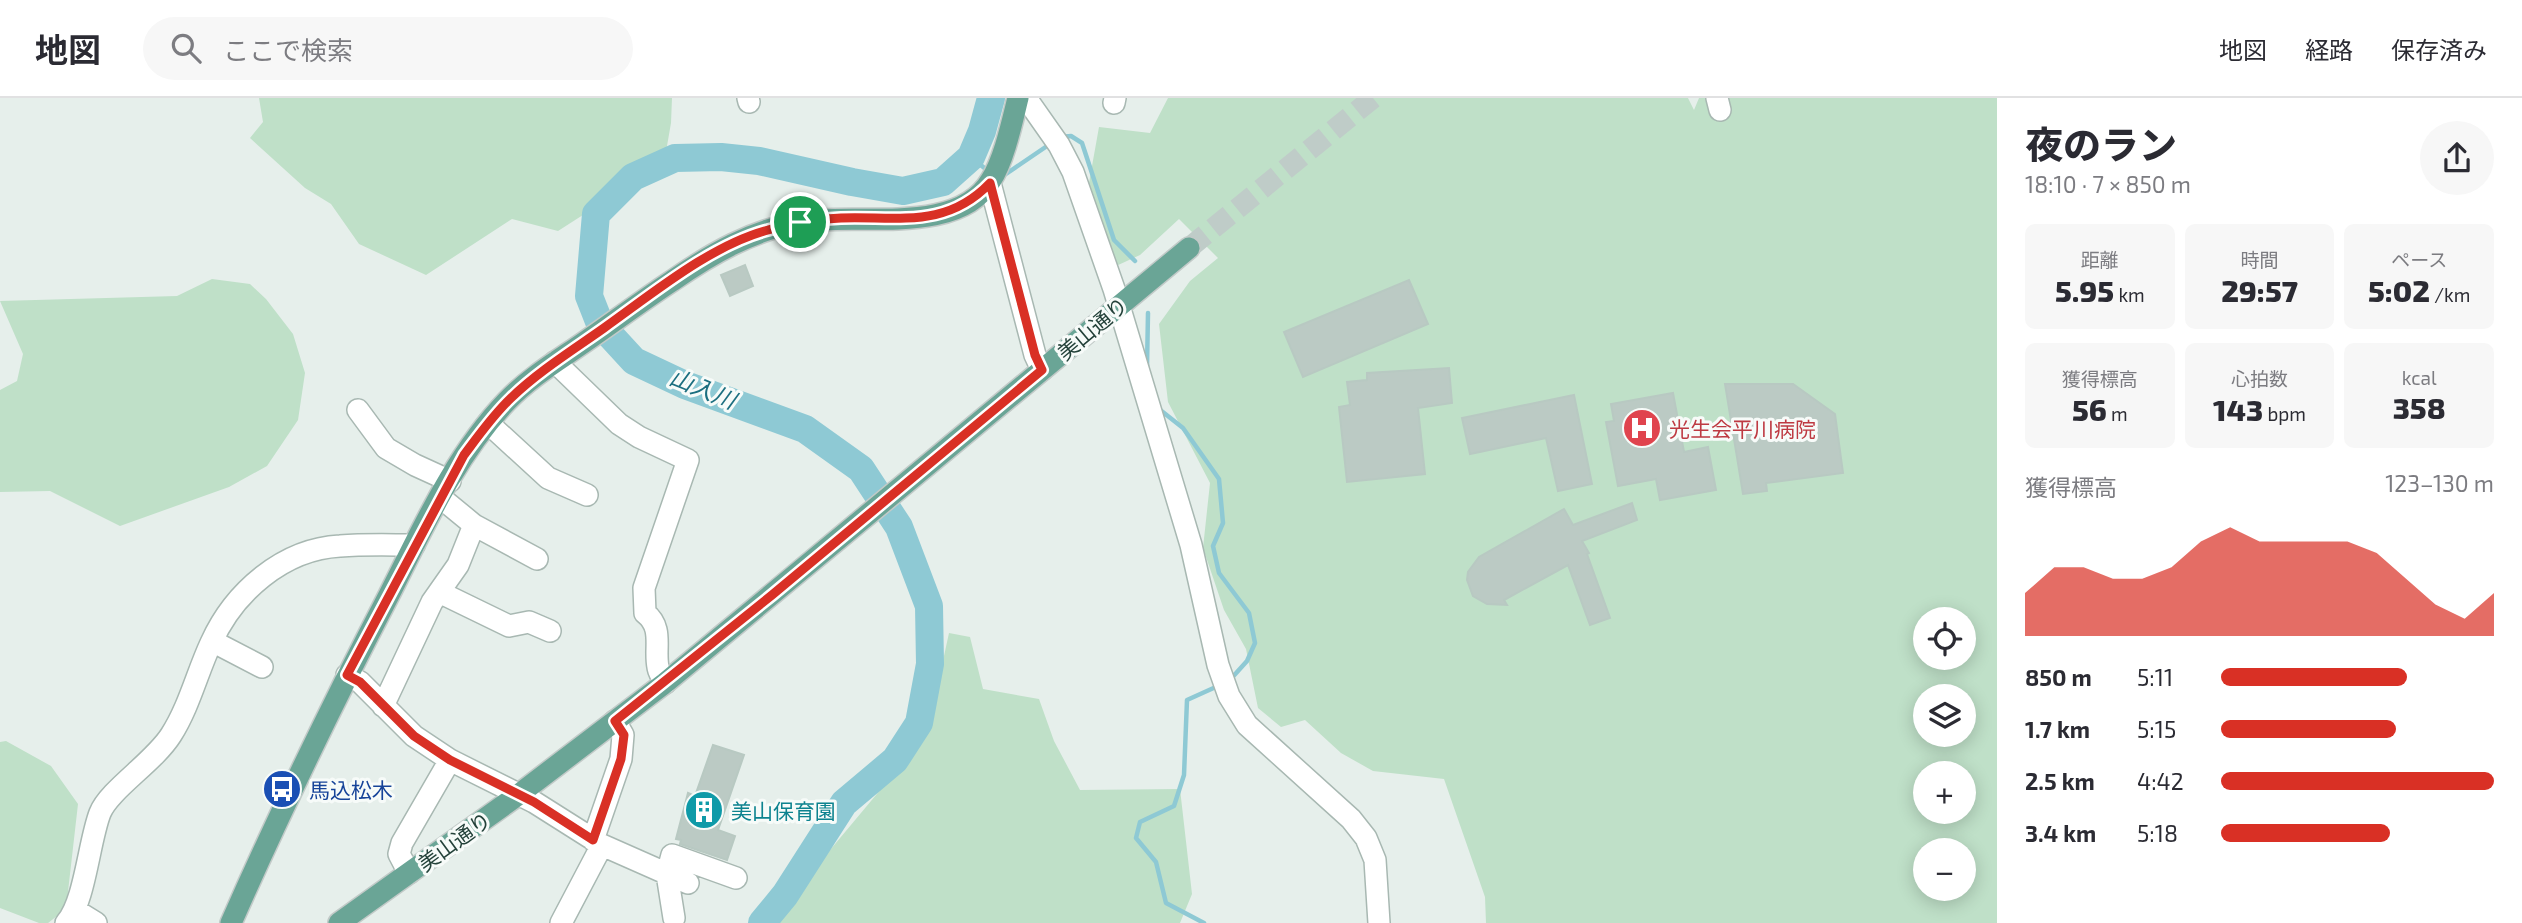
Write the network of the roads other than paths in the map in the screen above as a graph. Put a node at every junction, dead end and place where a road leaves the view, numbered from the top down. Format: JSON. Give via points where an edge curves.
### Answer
{"nodes":[{"id":1,"x":1018,"y":98,"type":"edge"},
{"id":2,"x":1026,"y":98,"type":"edge"},
{"id":3,"x":992,"y":177,"type":"junction"},
{"id":4,"x":1189,"y":248,"type":"tunnel mouth"},
{"id":5,"x":1119,"y":306,"type":"junction"},
{"id":6,"x":555,"y":362,"type":"junction"},
{"id":7,"x":1042,"y":370,"type":"junction"},
{"id":8,"x":363,"y":416,"type":"dead end"},
{"id":9,"x":488,"y":423,"type":"junction"},
{"id":10,"x":445,"y":489,"type":"junction"},
{"id":11,"x":587,"y":495,"type":"dead end"},
{"id":12,"x":474,"y":525,"type":"junction"},
{"id":13,"x":414,"y":545,"type":"junction"},
{"id":14,"x":537,"y":559,"type":"dead end"},
{"id":15,"x":439,"y":592,"type":"junction"},
{"id":16,"x":550,"y":632,"type":"dead end"},
{"id":17,"x":212,"y":641,"type":"junction"},
{"id":18,"x":262,"y":667,"type":"dead end"},
{"id":19,"x":347,"y":675,"type":"junction"},
{"id":20,"x":665,"y":683,"type":"junction"},
{"id":21,"x":383,"y":706,"type":"junction"},
{"id":22,"x":615,"y":721,"type":"junction"},
{"id":23,"x":450,"y":760,"type":"junction"},
{"id":24,"x":518,"y":795,"type":"junction"},
{"id":25,"x":597,"y":842,"type":"junction"},
{"id":26,"x":409,"y":873,"type":"junction"},
{"id":27,"x":667,"y":874,"type":"junction"},
{"id":28,"x":736,"y":878,"type":"dead end"},
{"id":29,"x":688,"y":883,"type":"dead end"},
{"id":30,"x":71,"y":916,"type":"edge"},
{"id":31,"x":674,"y":918,"type":"dead end"},
{"id":32,"x":96,"y":923,"type":"edge"},
{"id":33,"x":231,"y":923,"type":"edge"},
{"id":34,"x":339,"y":923,"type":"edge"},
{"id":35,"x":561,"y":923,"type":"edge"},
{"id":36,"x":1379,"y":923,"type":"edge"}],
"edges":[{"from":1,"to":3,"type":"main road"},
{"from":2,"to":5,"type":"street","via":[[1073,172]]},
{"from":3,"to":6,"type":"main road","via":[[965,205],[929,217],[800,222],[736,242]]},
{"from":3,"to":7,"type":"street"},
{"from":4,"to":5,"type":"main road","name":"美山通り"},
{"from":5,"to":7,"type":"main road","name":"美山通り"},
{"from":5,"to":36,"type":"street","via":[[1191,545],[1228,693],[1247,725],[1366,838],[1375,860]]},
{"from":6,"to":9,"type":"main road","via":[[530,380]]},
{"from":6,"to":20,"type":"street","via":[[619,424],[688,460],[644,588],[645,613],[652,618],[659,644],[657,667]]},
{"from":7,"to":20,"type":"main road","name":"美山通り"},
{"from":8,"to":10,"type":"street","via":[[386,448]]},
{"from":9,"to":10,"type":"main road"},
{"from":9,"to":11,"type":"street","via":[[548,478]]},
{"from":10,"to":12,"type":"street"},
{"from":10,"to":13,"type":"main road"},
{"from":12,"to":14,"type":"street"},
{"from":12,"to":15,"type":"street","via":[[458,565]]},
{"from":13,"to":17,"type":"street","via":[[338,545],[273,567],[233,608]]},
{"from":13,"to":19,"type":"main road"},
{"from":15,"to":16,"type":"street","via":[[509,626],[529,622]]},
{"from":15,"to":21,"type":"street"},
{"from":17,"to":18,"type":"street"},
{"from":17,"to":30,"type":"street","via":[[171,735],[153,759],[104,804]]},
{"from":19,"to":21,"type":"street"},
{"from":19,"to":33,"type":"main road"},
{"from":20,"to":22,"type":"main road","name":"美山通り"},
{"from":21,"to":23,"type":"street","via":[[414,736]]},
{"from":22,"to":24,"type":"main road","name":"美山通り"},
{"from":22,"to":25,"type":"street","via":[[624,735],[621,759]]},
{"from":23,"to":24,"type":"street"},
{"from":23,"to":26,"type":"street","via":[[402,843],[399,854]]},
{"from":24,"to":25,"type":"street"},
{"from":24,"to":26,"type":"main road","name":"美山通り"},
{"from":25,"to":27,"type":"street"},
{"from":25,"to":35,"type":"street"},
{"from":26,"to":34,"type":"main road","name":"美山通り"},
{"from":27,"to":28,"type":"street","via":[[673,856]]},
{"from":27,"to":29,"type":"street"},
{"from":27,"to":31,"type":"street"},
{"from":30,"to":32,"type":"street"}]}
